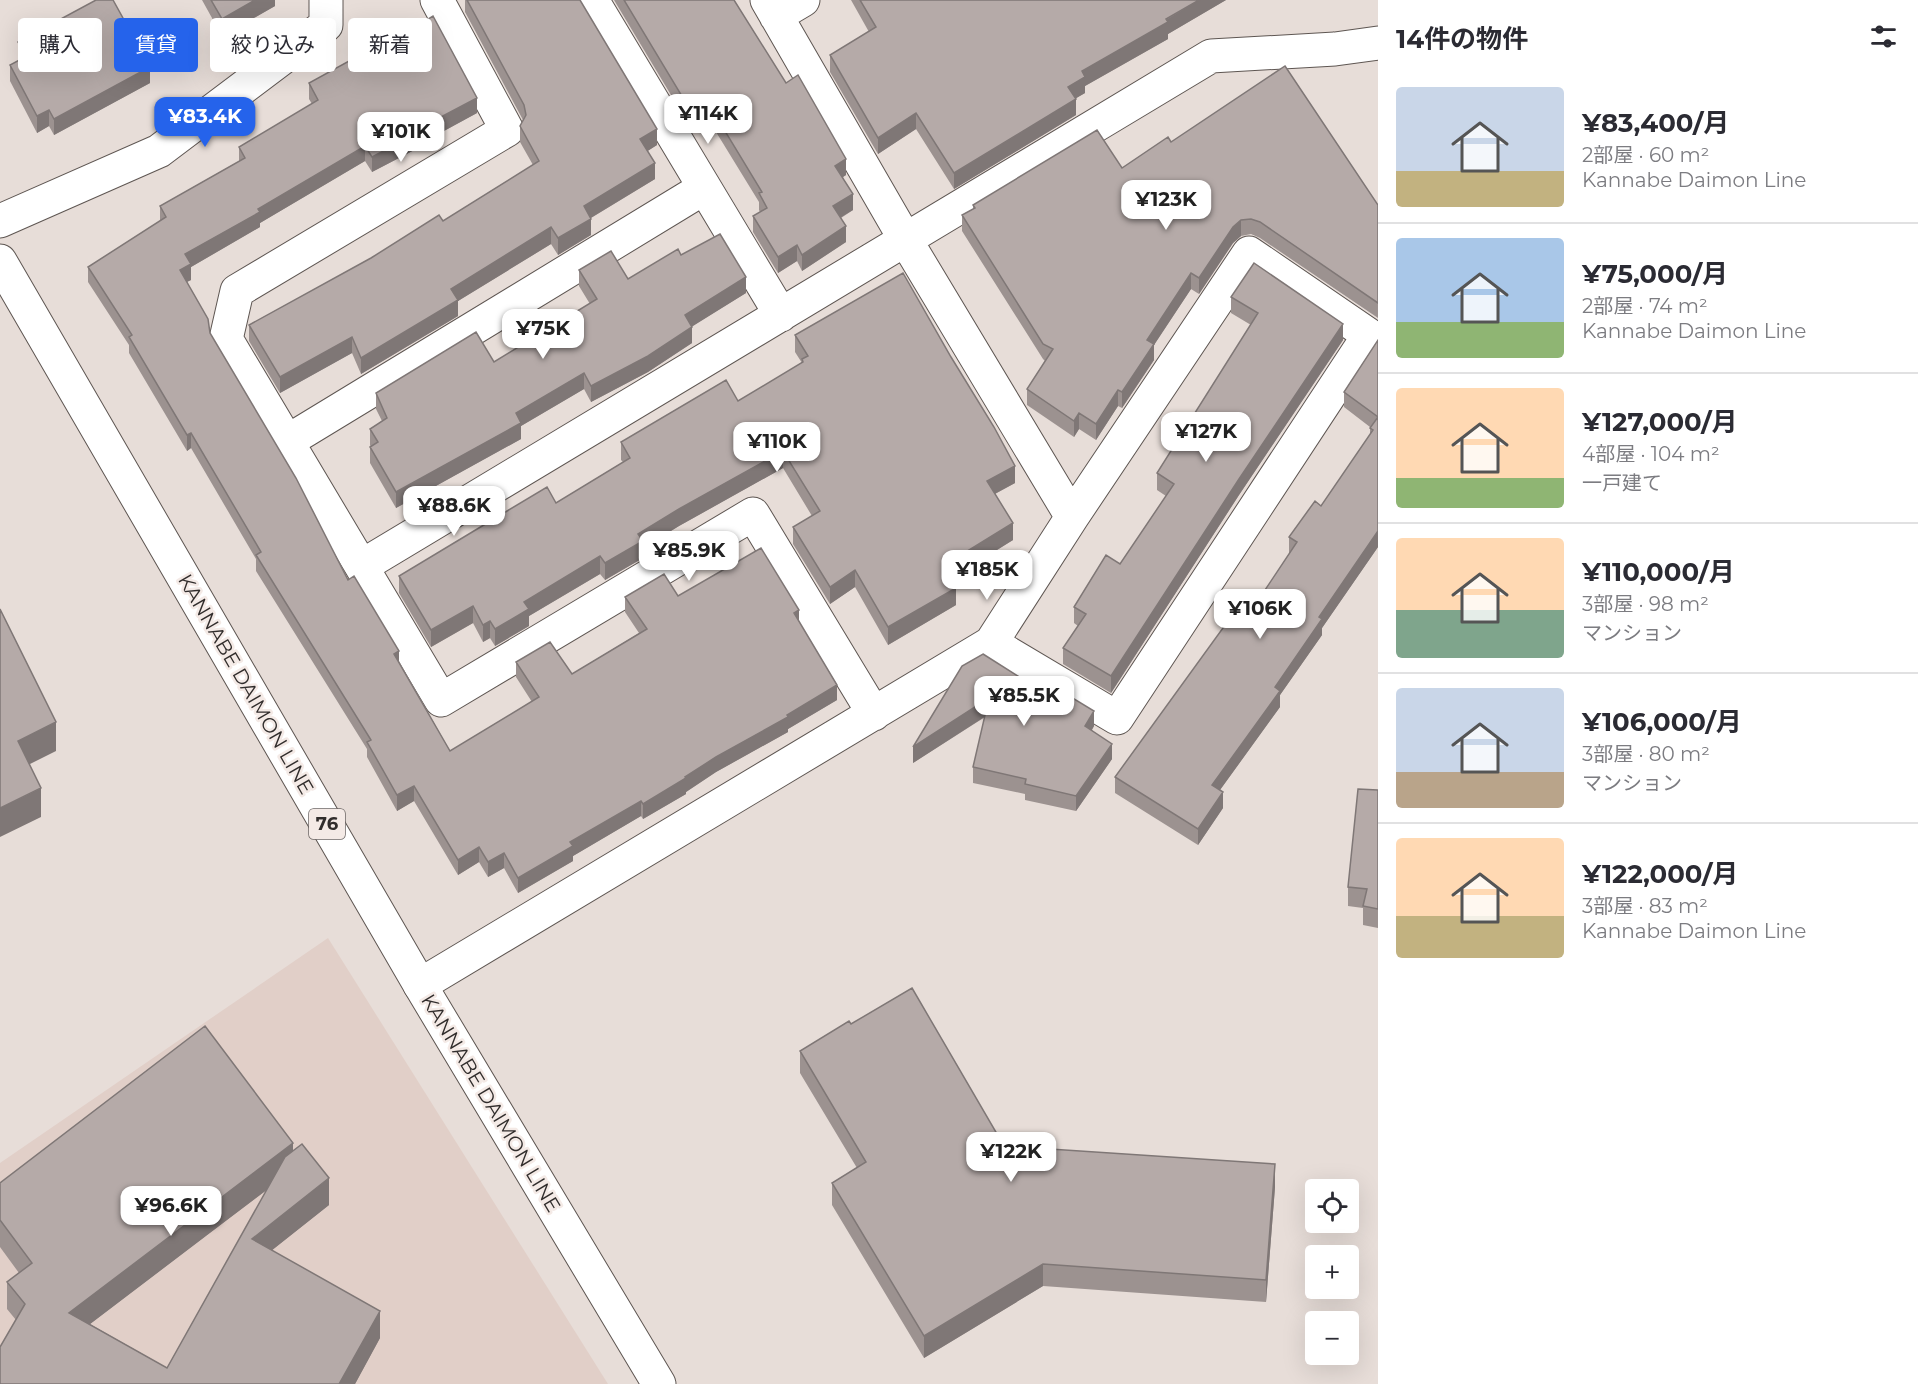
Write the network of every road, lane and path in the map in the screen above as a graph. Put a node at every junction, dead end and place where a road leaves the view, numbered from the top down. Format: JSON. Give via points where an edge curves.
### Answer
{"nodes":[{"id":1,"x":437,"y":0,"type":"edge"},
{"id":2,"x":592,"y":0,"type":"edge"},
{"id":3,"x":803,"y":0,"type":"edge"},
{"id":4,"x":331,"y":8,"type":"edge"},
{"id":5,"x":771,"y":8,"type":"edge"},
{"id":6,"x":1378,"y":43,"type":"edge"},
{"id":7,"x":704,"y":188,"type":"junction"},
{"id":8,"x":0,"y":222,"type":"edge"},
{"id":9,"x":905,"y":239,"type":"junction"},
{"id":10,"x":0,"y":261,"type":"edge"},
{"id":11,"x":781,"y":315,"type":"junction"},
{"id":12,"x":288,"y":441,"type":"junction"},
{"id":13,"x":1072,"y":517,"type":"junction"},
{"id":14,"x":362,"y":566,"type":"junction"},
{"id":15,"x":991,"y":643,"type":"junction"},
{"id":16,"x":874,"y":714,"type":"junction"},
{"id":17,"x":420,"y":985,"type":"junction"},
{"id":18,"x":659,"y":1384,"type":"edge"}],
"edges":[{"from":1,"to":12,"type":"street","via":[[507,130],[237,291],[226,339]]},
{"from":2,"to":7,"type":"street"},
{"from":3,"to":5,"type":"street"},
{"from":4,"to":8,"type":"street","via":[[159,151]]},
{"from":5,"to":9,"type":"street"},
{"from":6,"to":9,"type":"street","via":[[1211,56]]},
{"from":7,"to":11,"type":"street"},
{"from":7,"to":12,"type":"street"},
{"from":9,"to":11,"type":"street"},
{"from":9,"to":13,"type":"street"},
{"from":10,"to":17,"type":"street","name":"KANNABE DAIMON LINE","number":"76"},
{"from":11,"to":14,"type":"street"},
{"from":12,"to":14,"type":"street"},
{"from":13,"to":15,"type":"street"},
{"from":13,"to":15,"type":"street","via":[[1249,253],[1369,335],[1117,718]]},
{"from":14,"to":16,"type":"street","via":[[441,700],[753,514]]},
{"from":15,"to":16,"type":"street"},
{"from":16,"to":17,"type":"street"},
{"from":17,"to":18,"type":"street","name":"KANNABE DAIMON LINE","number":"76"}]}
